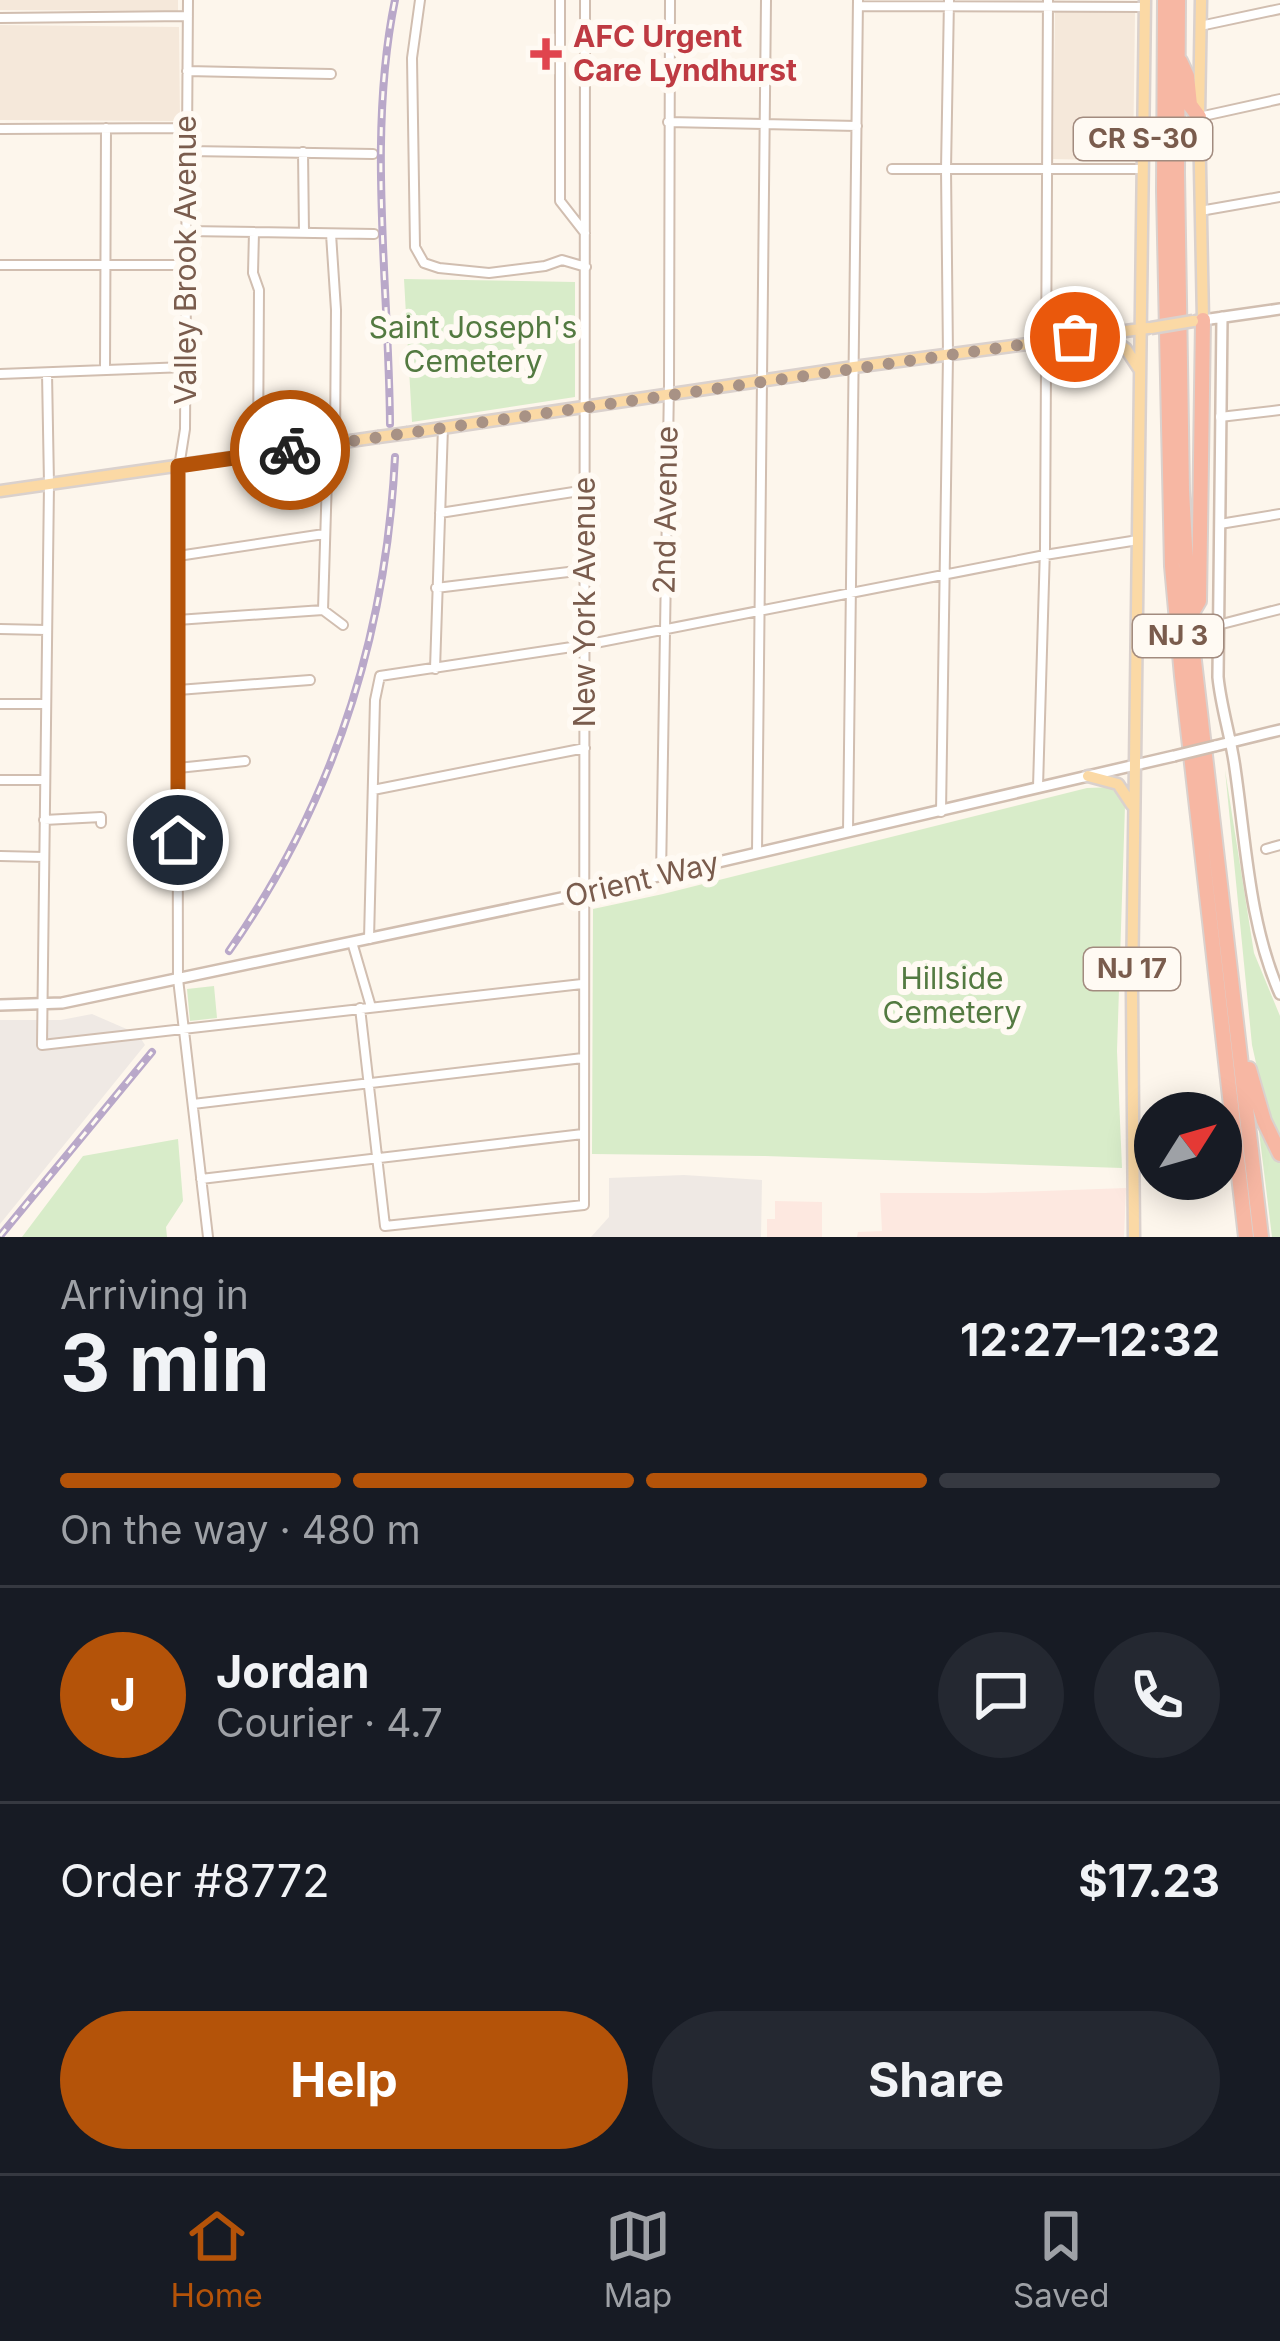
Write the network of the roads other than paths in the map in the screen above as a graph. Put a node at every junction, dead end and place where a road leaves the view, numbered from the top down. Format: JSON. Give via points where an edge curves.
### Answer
{"nodes":[{"id":1,"x":188,"y":0,"type":"edge"},
{"id":2,"x":420,"y":0,"type":"edge"},
{"id":3,"x":560,"y":0,"type":"edge"},
{"id":4,"x":585,"y":0,"type":"edge"},
{"id":5,"x":670,"y":0,"type":"edge"},
{"id":6,"x":766,"y":0,"type":"edge"},
{"id":7,"x":1166,"y":0,"type":"edge"},
{"id":8,"x":1178,"y":0,"type":"edge"},
{"id":9,"x":1201,"y":0,"type":"edge"},
{"id":10,"x":858,"y":3,"type":"edge"},
{"id":11,"x":949,"y":3,"type":"edge"},
{"id":12,"x":1048,"y":3,"type":"edge"},
{"id":13,"x":1145,"y":3,"type":"edge"},
{"id":14,"x":1280,"y":9,"type":"edge"},
{"id":15,"x":188,"y":16,"type":"junction"},
{"id":16,"x":0,"y":18,"type":"edge"},
{"id":17,"x":1200,"y":26,"type":"junction"},
{"id":18,"x":1177,"y":55,"type":"junction"},
{"id":19,"x":187,"y":71,"type":"junction"},
{"id":20,"x":331,"y":74,"type":"dead end"},
{"id":21,"x":1280,"y":99,"type":"edge"},
{"id":22,"x":1199,"y":117,"type":"junction"},
{"id":23,"x":668,"y":122,"type":"junction"},
{"id":24,"x":764,"y":124,"type":"junction"},
{"id":25,"x":856,"y":126,"type":"junction"},
{"id":26,"x":0,"y":128,"type":"edge"},
{"id":27,"x":106,"y":128,"type":"junction"},
{"id":28,"x":187,"y":128,"type":"junction"},
{"id":29,"x":187,"y":151,"type":"junction"},
{"id":30,"x":303,"y":152,"type":"junction"},
{"id":31,"x":373,"y":154,"type":"dead end"},
{"id":32,"x":946,"y":169,"type":"junction"},
{"id":33,"x":1046,"y":169,"type":"junction"},
{"id":34,"x":1143,"y":169,"type":"junction"},
{"id":35,"x":892,"y":170,"type":"dead end"},
{"id":36,"x":1280,"y":197,"type":"edge"},
{"id":37,"x":1200,"y":212,"type":"junction"},
{"id":38,"x":186,"y":231,"type":"junction"},
{"id":39,"x":254,"y":232,"type":"junction"},
{"id":40,"x":304,"y":233,"type":"junction"},
{"id":41,"x":331,"y":234,"type":"junction"},
{"id":42,"x":374,"y":234,"type":"dead end"},
{"id":43,"x":586,"y":234,"type":"junction"},
{"id":44,"x":0,"y":265,"type":"edge"},
{"id":45,"x":106,"y":265,"type":"junction"},
{"id":46,"x":186,"y":265,"type":"junction"},
{"id":47,"x":586,"y":267,"type":"junction"},
{"id":48,"x":1280,"y":309,"type":"edge"},
{"id":49,"x":1222,"y":317,"type":"junction"},
{"id":50,"x":1198,"y":321,"type":"junction"},
{"id":51,"x":1146,"y":328,"type":"junction"},
{"id":52,"x":1103,"y":334,"type":"junction"},
{"id":53,"x":1047,"y":340,"type":"junction"},
{"id":54,"x":948,"y":355,"type":"junction"},
{"id":55,"x":854,"y":367,"type":"junction"},
{"id":56,"x":186,"y":368,"type":"junction"},
{"id":57,"x":105,"y":370,"type":"junction"},
{"id":58,"x":1141,"y":372,"type":"junction"},
{"id":59,"x":47,"y":373,"type":"junction"},
{"id":60,"x":0,"y":374,"type":"edge"},
{"id":61,"x":761,"y":381,"type":"junction"},
{"id":62,"x":669,"y":395,"type":"junction"},
{"id":63,"x":586,"y":406,"type":"junction"},
{"id":64,"x":1280,"y":410,"type":"edge"},
{"id":65,"x":1220,"y":417,"type":"junction"},
{"id":66,"x":443,"y":427,"type":"junction"},
{"id":67,"x":332,"y":444,"type":"junction"},
{"id":68,"x":258,"y":454,"type":"junction"},
{"id":69,"x":178,"y":466,"type":"junction"},
{"id":70,"x":49,"y":484,"type":"junction"},
{"id":71,"x":586,"y":490,"type":"junction"},
{"id":72,"x":0,"y":491,"type":"edge"},
{"id":73,"x":440,"y":513,"type":"junction"},
{"id":74,"x":1280,"y":514,"type":"edge"},
{"id":75,"x":1220,"y":524,"type":"junction"},
{"id":76,"x":325,"y":534,"type":"junction"},
{"id":77,"x":1138,"y":541,"type":"junction"},
{"id":78,"x":1045,"y":555,"type":"junction"},
{"id":79,"x":178,"y":556,"type":"junction"},
{"id":80,"x":585,"y":570,"type":"junction"},
{"id":81,"x":944,"y":575,"type":"junction"},
{"id":82,"x":436,"y":588,"type":"junction"},
{"id":83,"x":851,"y":595,"type":"junction"},
{"id":84,"x":1280,"y":609,"type":"edge"},
{"id":85,"x":323,"y":610,"type":"junction"},
{"id":86,"x":759,"y":612,"type":"junction"},
{"id":87,"x":1189,"y":618,"type":"junction"},
{"id":88,"x":178,"y":620,"type":"junction"},
{"id":89,"x":343,"y":625,"type":"dead end"},
{"id":90,"x":1218,"y":625,"type":"junction"},
{"id":91,"x":0,"y":629,"type":"edge"},
{"id":92,"x":47,"y":630,"type":"junction"},
{"id":93,"x":663,"y":630,"type":"junction"},
{"id":94,"x":585,"y":645,"type":"junction"},
{"id":95,"x":435,"y":669,"type":"junction"},
{"id":96,"x":310,"y":680,"type":"dead end"},
{"id":97,"x":178,"y":690,"type":"junction"},
{"id":98,"x":0,"y":704,"type":"edge"},
{"id":99,"x":46,"y":704,"type":"junction"},
{"id":100,"x":1280,"y":730,"type":"edge"},
{"id":101,"x":1230,"y":742,"type":"junction"},
{"id":102,"x":585,"y":748,"type":"junction"},
{"id":103,"x":244,"y":761,"type":"dead end"},
{"id":104,"x":1135,"y":765,"type":"junction"},
{"id":105,"x":178,"y":768,"type":"junction"},
{"id":106,"x":1088,"y":776,"type":"junction"},
{"id":107,"x":0,"y":780,"type":"edge"},
{"id":108,"x":45,"y":780,"type":"junction"},
{"id":109,"x":1038,"y":787,"type":"junction"},
{"id":110,"x":374,"y":790,"type":"junction"},
{"id":111,"x":941,"y":812,"type":"junction"},
{"id":112,"x":1134,"y":813,"type":"junction"},
{"id":113,"x":44,"y":820,"type":"junction"},
{"id":114,"x":101,"y":823,"type":"dead end"},
{"id":115,"x":848,"y":832,"type":"junction"},
{"id":116,"x":1280,"y":844,"type":"edge"},
{"id":117,"x":1265,"y":849,"type":"dead end"},
{"id":118,"x":757,"y":853,"type":"junction"},
{"id":119,"x":0,"y":856,"type":"edge"},
{"id":120,"x":44,"y":857,"type":"junction"},
{"id":121,"x":661,"y":876,"type":"junction"},
{"id":122,"x":585,"y":893,"type":"junction"},
{"id":123,"x":369,"y":939,"type":"junction"},
{"id":124,"x":352,"y":942,"type":"junction"},
{"id":125,"x":178,"y":979,"type":"junction"},
{"id":126,"x":582,"y":984,"type":"junction"},
{"id":127,"x":1280,"y":994,"type":"edge"},
{"id":128,"x":0,"y":1005,"type":"edge"},
{"id":129,"x":42,"y":1005,"type":"junction"},
{"id":130,"x":366,"y":1008,"type":"junction"},
{"id":131,"x":183,"y":1028,"type":"junction"},
{"id":132,"x":1238,"y":1042,"type":"junction"},
{"id":133,"x":583,"y":1058,"type":"junction"},
{"id":134,"x":368,"y":1083,"type":"junction"},
{"id":135,"x":194,"y":1105,"type":"junction"},
{"id":136,"x":583,"y":1133,"type":"junction"},
{"id":137,"x":1279,"y":1152,"type":"edge"},
{"id":138,"x":376,"y":1158,"type":"junction"},
{"id":139,"x":202,"y":1179,"type":"junction"},
{"id":140,"x":208,"y":1237,"type":"edge"},
{"id":141,"x":1134,"y":1237,"type":"edge"},
{"id":142,"x":1246,"y":1237,"type":"edge"},
{"id":143,"x":1261,"y":1237,"type":"edge"}],
"edges":[{"from":1,"to":15,"type":"street","name":"Valley Brook Avenue"},
{"from":2,"to":47,"type":"street","via":[[412,58],[419,256],[429,266],[489,273],[562,260]]},
{"from":3,"to":43,"type":"street","via":[[560,201]]},
{"from":4,"to":43,"type":"street","name":"New York Avenue"},
{"from":5,"to":23,"type":"street","name":"2nd Avenue"},
{"from":6,"to":24,"type":"street"},
{"from":7,"to":142,"type":"highway","number":"NJ 3","via":[[1172,566]]},
{"from":8,"to":18,"type":"highway","number":"NJ 3"},
{"from":9,"to":17,"type":"main road"},
{"from":10,"to":11,"type":"street"},
{"from":10,"to":25,"type":"street"},
{"from":11,"to":12,"type":"street"},
{"from":11,"to":32,"type":"street"},
{"from":12,"to":13,"type":"street"},
{"from":12,"to":33,"type":"street"},
{"from":13,"to":34,"type":"main road","number":"CR S-30"},
{"from":14,"to":17,"type":"street"},
{"from":15,"to":16,"type":"street"},
{"from":15,"to":19,"type":"street","name":"Valley Brook Avenue"},
{"from":17,"to":22,"type":"main road"},
{"from":18,"to":22,"type":"highway"},
{"from":18,"to":87,"type":"highway","number":"NJ 3"},
{"from":19,"to":20,"type":"street"},
{"from":19,"to":28,"type":"street","name":"Valley Brook Avenue"},
{"from":21,"to":22,"type":"street"},
{"from":22,"to":37,"type":"main road"},
{"from":23,"to":24,"type":"street"},
{"from":23,"to":62,"type":"street","name":"2nd Avenue"},
{"from":24,"to":25,"type":"street"},
{"from":24,"to":61,"type":"street"},
{"from":25,"to":55,"type":"street"},
{"from":26,"to":27,"type":"street"},
{"from":27,"to":28,"type":"street"},
{"from":27,"to":45,"type":"street"},
{"from":28,"to":29,"type":"street","name":"Valley Brook Avenue"},
{"from":29,"to":30,"type":"street"},
{"from":29,"to":38,"type":"street","name":"Valley Brook Avenue"},
{"from":30,"to":31,"type":"street"},
{"from":30,"to":40,"type":"street"},
{"from":32,"to":33,"type":"street"},
{"from":32,"to":35,"type":"street"},
{"from":32,"to":54,"type":"street"},
{"from":33,"to":34,"type":"street"},
{"from":33,"to":53,"type":"street"},
{"from":34,"to":51,"type":"main road","number":"CR S-30"},
{"from":36,"to":37,"type":"street"},
{"from":37,"to":50,"type":"main road"},
{"from":38,"to":39,"type":"street"},
{"from":38,"to":46,"type":"street","name":"Valley Brook Avenue"},
{"from":39,"to":40,"type":"street"},
{"from":39,"to":68,"type":"street"},
{"from":40,"to":41,"type":"street"},
{"from":41,"to":42,"type":"street"},
{"from":41,"to":67,"type":"street"},
{"from":43,"to":47,"type":"street","name":"New York Avenue"},
{"from":44,"to":45,"type":"street"},
{"from":45,"to":46,"type":"street"},
{"from":45,"to":57,"type":"street"},
{"from":46,"to":56,"type":"street","name":"Valley Brook Avenue"},
{"from":47,"to":63,"type":"street","name":"New York Avenue"},
{"from":48,"to":49,"type":"street"},
{"from":49,"to":50,"type":"street"},
{"from":49,"to":65,"type":"street"},
{"from":50,"to":51,"type":"main road","bridge":true},
{"from":50,"to":87,"type":"highway","via":[[1198,601]]},
{"from":51,"to":52,"type":"main road"},
{"from":51,"to":58,"type":"main road","number":"NJ 17"},
{"from":52,"to":53,"type":"main road"},
{"from":52,"to":58,"type":"main road"},
{"from":53,"to":54,"type":"main road"},
{"from":53,"to":78,"type":"street"},
{"from":54,"to":55,"type":"main road"},
{"from":54,"to":81,"type":"street"},
{"from":55,"to":61,"type":"main road"},
{"from":55,"to":83,"type":"street"},
{"from":56,"to":57,"type":"street"},
{"from":56,"to":69,"type":"street","name":"Valley Brook Avenue"},
{"from":57,"to":59,"type":"street"},
{"from":58,"to":77,"type":"main road","number":"NJ 17"},
{"from":59,"to":60,"type":"street"},
{"from":59,"to":70,"type":"street"},
{"from":61,"to":62,"type":"main road"},
{"from":61,"to":86,"type":"street"},
{"from":62,"to":63,"type":"main road"},
{"from":62,"to":93,"type":"street","name":"2nd Avenue"},
{"from":63,"to":66,"type":"main road"},
{"from":63,"to":71,"type":"street","name":"New York Avenue"},
{"from":64,"to":65,"type":"street"},
{"from":65,"to":75,"type":"street"},
{"from":66,"to":67,"type":"main road","bridge":true},
{"from":66,"to":73,"type":"street"},
{"from":67,"to":68,"type":"main road"},
{"from":67,"to":76,"type":"street"},
{"from":68,"to":69,"type":"main road"},
{"from":69,"to":70,"type":"main road"},
{"from":69,"to":79,"type":"street","name":"Valley Brook Avenue"},
{"from":70,"to":72,"type":"main road"},
{"from":70,"to":92,"type":"street"},
{"from":71,"to":73,"type":"street"},
{"from":71,"to":80,"type":"street","name":"New York Avenue"},
{"from":73,"to":82,"type":"street"},
{"from":74,"to":75,"type":"street"},
{"from":75,"to":90,"type":"street"},
{"from":76,"to":79,"type":"street"},
{"from":76,"to":85,"type":"street"},
{"from":77,"to":78,"type":"street"},
{"from":77,"to":104,"type":"main road","number":"NJ 17"},
{"from":78,"to":81,"type":"street"},
{"from":78,"to":109,"type":"street"},
{"from":79,"to":88,"type":"street","name":"Valley Brook Avenue"},
{"from":80,"to":82,"type":"street"},
{"from":80,"to":94,"type":"street","name":"New York Avenue"},
{"from":81,"to":83,"type":"street"},
{"from":81,"to":111,"type":"street"},
{"from":82,"to":95,"type":"street"},
{"from":83,"to":86,"type":"street"},
{"from":83,"to":115,"type":"street"},
{"from":84,"to":90,"type":"street"},
{"from":85,"to":88,"type":"street"},
{"from":85,"to":89,"type":"street"},
{"from":86,"to":93,"type":"street"},
{"from":86,"to":118,"type":"street"},
{"from":87,"to":132,"type":"highway","number":"NJ 3"},
{"from":88,"to":97,"type":"street","name":"Valley Brook Avenue"},
{"from":90,"to":101,"type":"street"},
{"from":91,"to":92,"type":"street"},
{"from":92,"to":99,"type":"street"},
{"from":93,"to":94,"type":"street"},
{"from":93,"to":121,"type":"street","name":"2nd Avenue"},
{"from":94,"to":95,"type":"street"},
{"from":94,"to":102,"type":"street","name":"New York Avenue"},
{"from":95,"to":110,"type":"street","via":[[380,676]]},
{"from":96,"to":97,"type":"street"},
{"from":97,"to":105,"type":"street","name":"Valley Brook Avenue"},
{"from":98,"to":99,"type":"street"},
{"from":99,"to":108,"type":"street"},
{"from":100,"to":101,"type":"street","name":"Orient Way"},
{"from":101,"to":104,"type":"street","name":"Orient Way","bridge":true},
{"from":101,"to":127,"type":"street","via":[[1257,921]]},
{"from":102,"to":110,"type":"street"},
{"from":102,"to":122,"type":"street","name":"New York Avenue"},
{"from":103,"to":105,"type":"street"},
{"from":104,"to":106,"type":"street","name":"Orient Way"},
{"from":104,"to":112,"type":"main road","number":"NJ 17"},
{"from":105,"to":125,"type":"street","name":"Valley Brook Avenue"},
{"from":106,"to":109,"type":"street","name":"Orient Way"},
{"from":106,"to":112,"type":"main road","via":[[1118,784]]},
{"from":107,"to":108,"type":"street"},
{"from":108,"to":113,"type":"street"},
{"from":109,"to":111,"type":"street","name":"Orient Way"},
{"from":110,"to":123,"type":"street"},
{"from":111,"to":115,"type":"street","name":"Orient Way"},
{"from":112,"to":141,"type":"main road","number":"NJ 17"},
{"from":113,"to":114,"type":"street"},
{"from":113,"to":120,"type":"street"},
{"from":115,"to":118,"type":"street","name":"Orient Way"},
{"from":116,"to":117,"type":"street"},
{"from":118,"to":121,"type":"street","name":"Orient Way"},
{"from":119,"to":120,"type":"street"},
{"from":120,"to":129,"type":"street"},
{"from":121,"to":122,"type":"street","name":"Orient Way"},
{"from":122,"to":123,"type":"street","name":"Orient Way"},
{"from":122,"to":126,"type":"street","name":"New York Avenue"},
{"from":123,"to":124,"type":"street","name":"Orient Way"},
{"from":124,"to":125,"type":"street","name":"Orient Way"},
{"from":124,"to":130,"type":"street"},
{"from":125,"to":129,"type":"street","name":"Orient Way"},
{"from":125,"to":131,"type":"street","name":"Valley Brook Avenue"},
{"from":126,"to":130,"type":"street"},
{"from":126,"to":133,"type":"street","name":"New York Avenue"},
{"from":128,"to":129,"type":"street","name":"Orient Way"},
{"from":129,"to":131,"type":"street","via":[[42,1045]]},
{"from":130,"to":131,"type":"street"},
{"from":130,"to":134,"type":"street"},
{"from":131,"to":135,"type":"street","name":"Valley Brook Avenue"},
{"from":132,"to":137,"type":"highway"},
{"from":132,"to":143,"type":"highway","number":"NJ 3"},
{"from":133,"to":134,"type":"street"},
{"from":133,"to":136,"type":"street","name":"New York Avenue"},
{"from":134,"to":135,"type":"street"},
{"from":134,"to":138,"type":"street"},
{"from":135,"to":139,"type":"street","name":"Valley Brook Avenue"},
{"from":136,"to":138,"type":"street"},
{"from":136,"to":138,"type":"street","name":"New York Avenue","via":[[584,1204],[385,1226]]},
{"from":138,"to":139,"type":"street"},
{"from":139,"to":140,"type":"street","name":"Valley Brook Avenue"}]}
